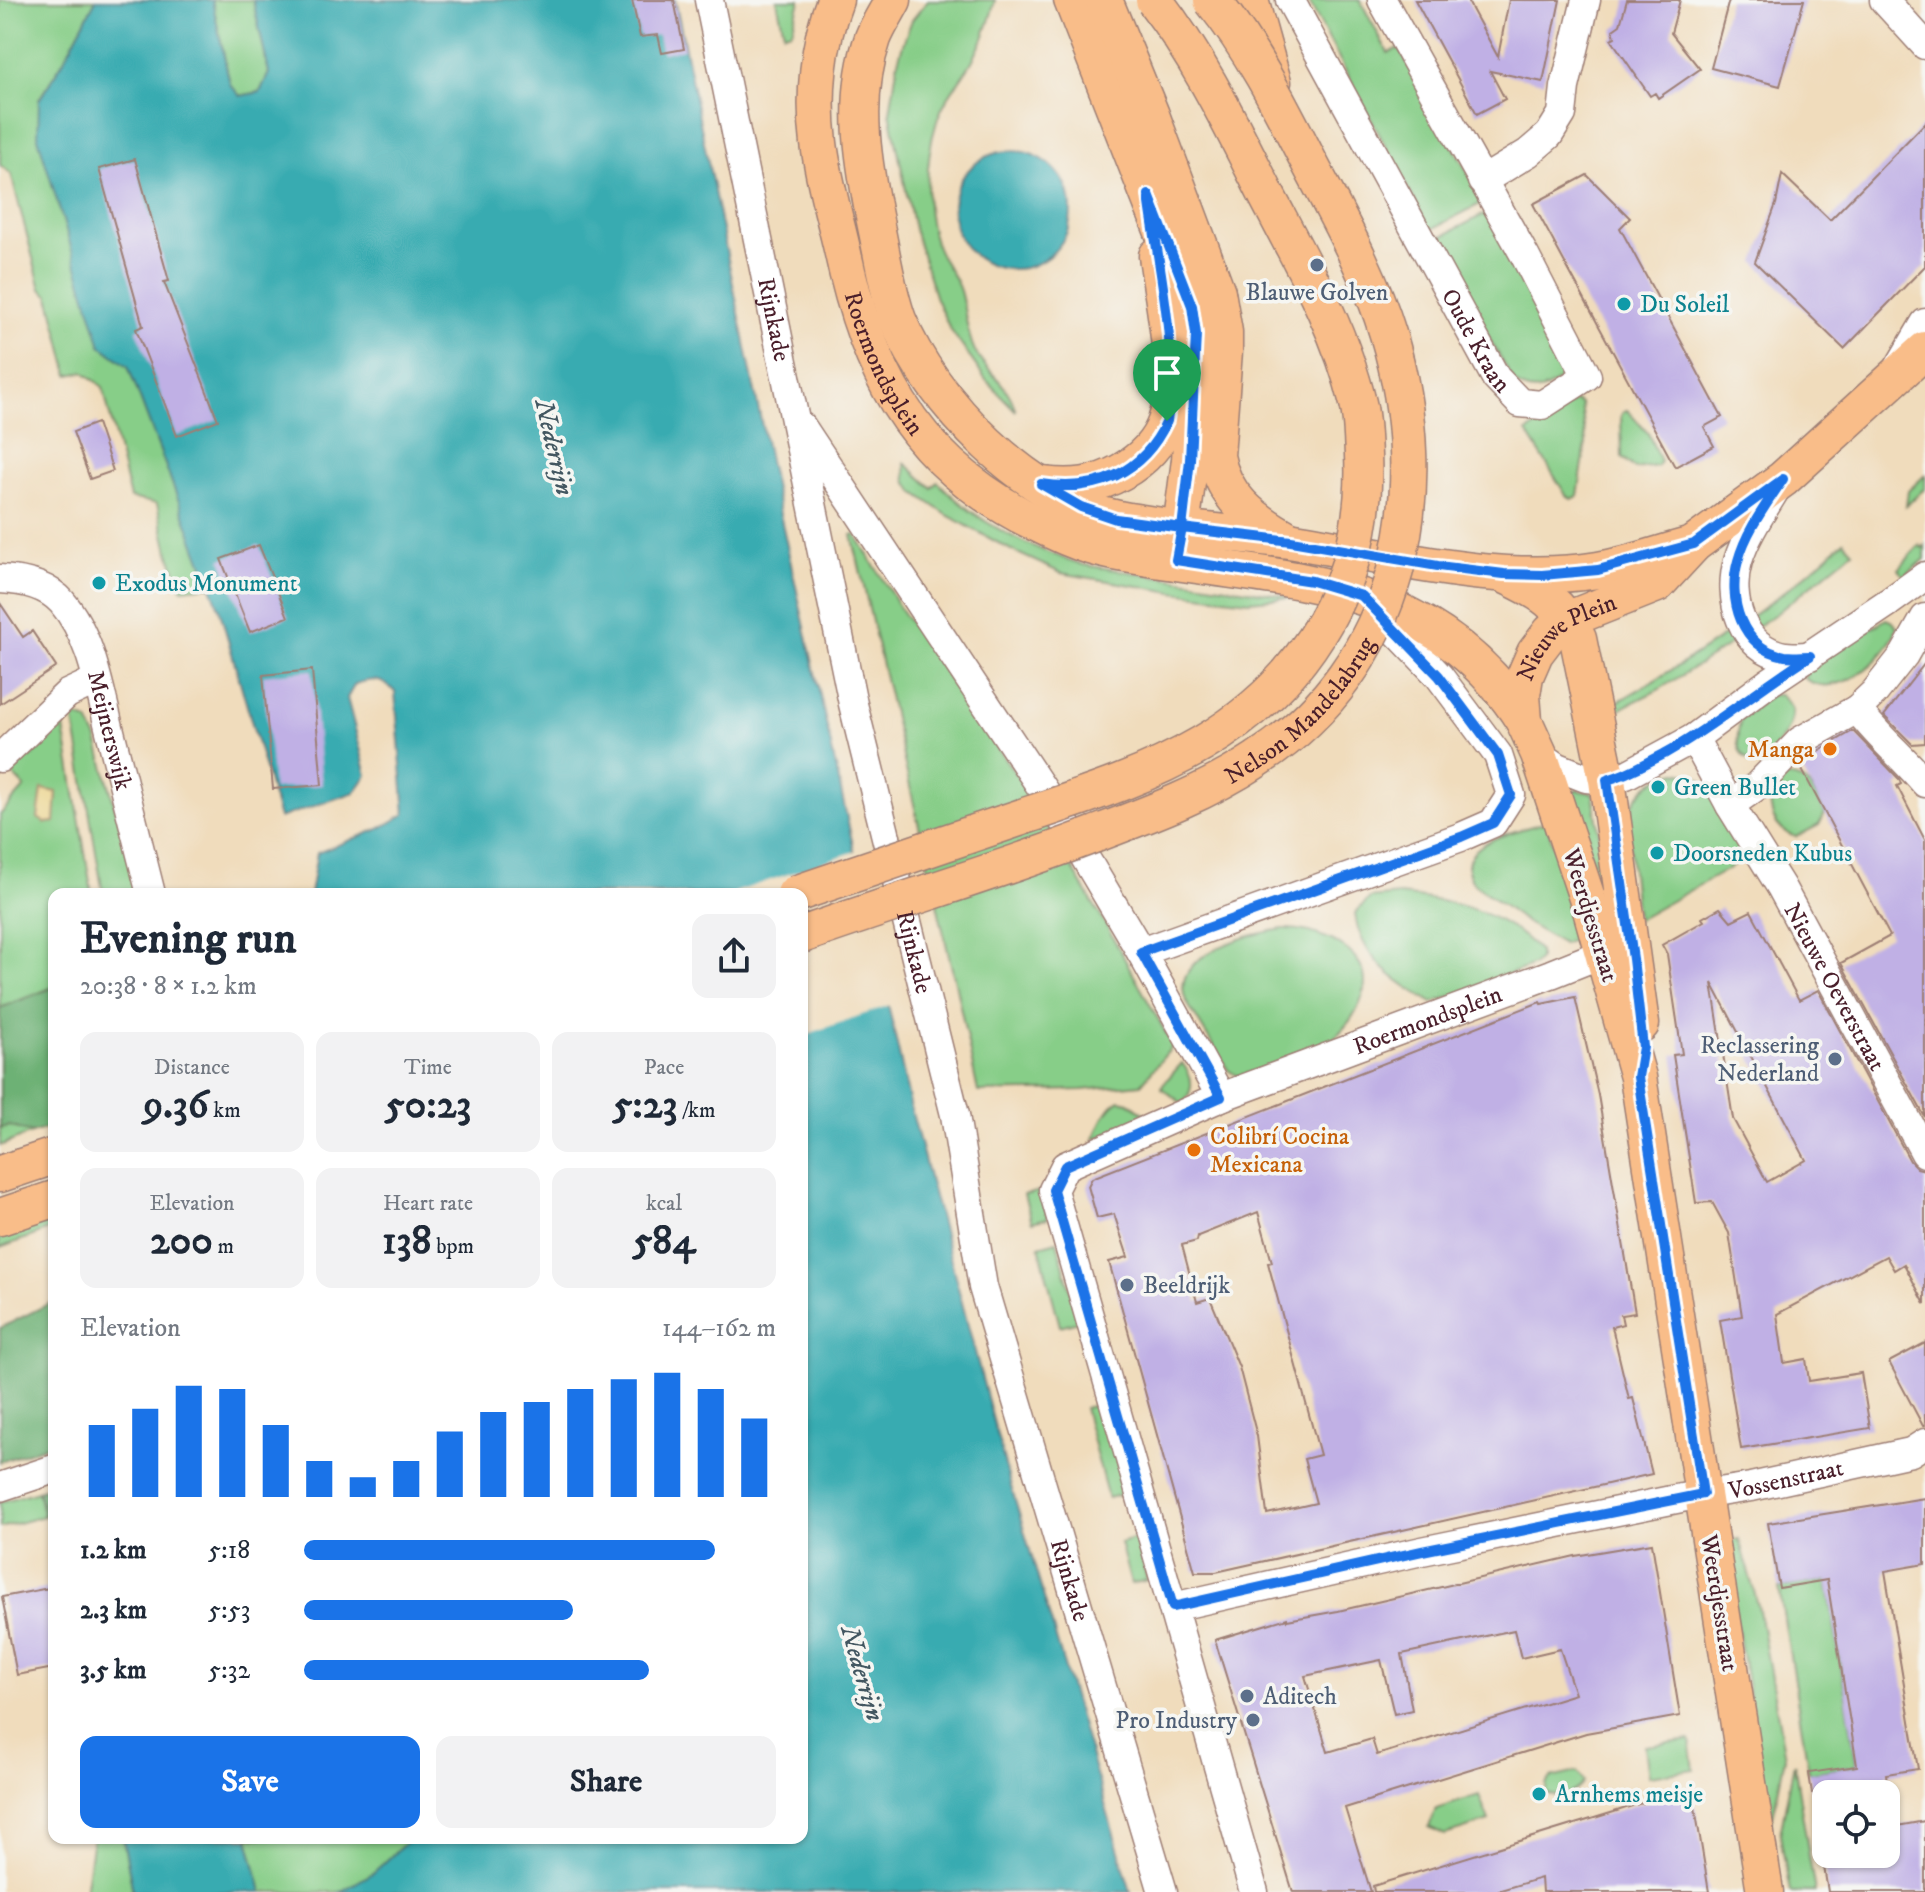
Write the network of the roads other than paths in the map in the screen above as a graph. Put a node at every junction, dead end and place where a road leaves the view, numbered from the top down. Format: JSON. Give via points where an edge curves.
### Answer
{"nodes":[{"id":1,"x":709,"y":0,"type":"edge"},
{"id":2,"x":835,"y":0,"type":"edge"},
{"id":3,"x":893,"y":0,"type":"edge"},
{"id":4,"x":1072,"y":0,"type":"edge"},
{"id":5,"x":1104,"y":0,"type":"edge"},
{"id":6,"x":1154,"y":0,"type":"edge"},
{"id":7,"x":1212,"y":0,"type":"edge"},
{"id":8,"x":1250,"y":0,"type":"edge"},
{"id":9,"x":1290,"y":0,"type":"edge"},
{"id":10,"x":1382,"y":0,"type":"edge"},
{"id":11,"x":1586,"y":0,"type":"edge"},
{"id":12,"x":1884,"y":0,"type":"edge"},
{"id":13,"x":1925,"y":45,"type":"edge"},
{"id":14,"x":1278,"y":103,"type":"junction"},
{"id":15,"x":1482,"y":181,"type":"junction"},
{"id":16,"x":1149,"y":195,"type":"junction"},
{"id":17,"x":1925,"y":323,"type":"edge"},
{"id":18,"x":1925,"y":350,"type":"edge"},
{"id":19,"x":1892,"y":380,"type":"junction"},
{"id":20,"x":793,"y":413,"type":"junction"},
{"id":21,"x":1783,"y":479,"type":"junction"},
{"id":22,"x":1041,"y":484,"type":"junction"},
{"id":23,"x":1291,"y":541,"type":"junction"},
{"id":24,"x":1179,"y":544,"type":"junction"},
{"id":25,"x":1694,"y":544,"type":"junction"},
{"id":26,"x":1504,"y":574,"type":"junction"},
{"id":27,"x":1925,"y":576,"type":"edge"},
{"id":28,"x":0,"y":579,"type":"edge"},
{"id":29,"x":1362,"y":596,"type":"junction"},
{"id":30,"x":1569,"y":619,"type":"junction"},
{"id":31,"x":1922,"y":630,"type":"edge"},
{"id":32,"x":1810,"y":656,"type":"junction"},
{"id":33,"x":97,"y":680,"type":"junction"},
{"id":34,"x":1857,"y":709,"type":"junction"},
{"id":35,"x":1524,"y":721,"type":"junction"},
{"id":36,"x":1694,"y":738,"type":"junction"},
{"id":37,"x":1539,"y":754,"type":"junction"},
{"id":38,"x":0,"y":758,"type":"edge"},
{"id":39,"x":1607,"y":780,"type":"junction"},
{"id":40,"x":1925,"y":783,"type":"edge"},
{"id":41,"x":1730,"y":805,"type":"junction"},
{"id":42,"x":149,"y":888,"type":"edge"},
{"id":43,"x":808,"y":890,"type":"edge"},
{"id":44,"x":808,"y":933,"type":"edge"},
{"id":45,"x":1606,"y":949,"type":"junction"},
{"id":46,"x":1141,"y":952,"type":"junction"},
{"id":47,"x":1221,"y":1097,"type":"junction"},
{"id":48,"x":1925,"y":1153,"type":"edge"},
{"id":49,"x":48,"y":1158,"type":"edge"},
{"id":50,"x":0,"y":1174,"type":"edge"},
{"id":51,"x":48,"y":1201,"type":"edge"},
{"id":52,"x":0,"y":1217,"type":"edge"},
{"id":53,"x":1925,"y":1443,"type":"edge"},
{"id":54,"x":48,"y":1471,"type":"edge"},
{"id":55,"x":0,"y":1487,"type":"edge"},
{"id":56,"x":1703,"y":1494,"type":"junction"},
{"id":57,"x":1173,"y":1607,"type":"junction"},
{"id":58,"x":1163,"y":1892,"type":"edge"},
{"id":59,"x":1254,"y":1892,"type":"edge"},
{"id":60,"x":1765,"y":1892,"type":"edge"}],
"edges":[{"from":1,"to":20,"type":"street","name":"Rijnkade"},
{"from":2,"to":24,"type":"main road","name":"Roermondsplein","via":[[818,67],[819,142],[847,274],[878,366],[895,399],[939,457],[971,484],[1047,529],[1107,550]]},
{"from":3,"to":22,"type":"main road","name":"Roermondsplein","via":[[874,36],[862,78],[862,153],[898,319],[920,363],[955,412],[987,445]]},
{"from":4,"to":16,"type":"main road"},
{"from":5,"to":23,"type":"main road","via":[[1217,292],[1224,351],[1218,470],[1249,514]]},
{"from":6,"to":43,"type":"main road","name":"Nelson Mandelabrug","bridge":true,"via":[[1183,37],[1338,338],[1359,405],[1364,487],[1347,579],[1329,618],[1278,686],[1203,744],[1110,787]]},
{"from":7,"to":14,"type":"main road","name":"Nelson Mandelabrug","bridge":true},
{"from":8,"to":14,"type":"main road","bridge":true},
{"from":9,"to":15,"type":"street","name":"Oude Kraan","via":[[1496,378],[1520,403],[1542,405],[1587,376]]},
{"from":10,"to":15,"type":"street","name":"Oude Kraan"},
{"from":11,"to":15,"type":"street","via":[[1562,114],[1549,135],[1528,153]]},
{"from":12,"to":13,"type":"street"},
{"from":14,"to":44,"type":"main road","name":"Nelson Mandelabrug","bridge":true,"via":[[1363,269],[1401,384],[1410,479],[1405,523],[1392,587],[1369,639],[1292,734],[1210,788],[1051,851]]},
{"from":16,"to":22,"type":"main road","via":[[1168,337],[1167,421],[1138,462],[1105,480],[1066,488]]},
{"from":16,"to":24,"type":"main road","via":[[1192,306],[1196,334],[1190,460]]},
{"from":17,"to":19,"type":"street","name":"Nieuwe Plein"},
{"from":18,"to":19,"type":"main road","name":"Nieuwe Plein"},
{"from":19,"to":21,"type":"main road","name":"Nieuwe Plein"},
{"from":20,"to":46,"type":"street","via":[[1061,817]]},
{"from":20,"to":58,"type":"street","name":"Rijnkade","via":[[853,704],[955,1115],[983,1287]]},
{"from":21,"to":25,"type":"main road","name":"Nieuwe Plein"},
{"from":21,"to":32,"type":"street","via":[[1743,547],[1734,599],[1754,641],[1784,656]]},
{"from":22,"to":24,"type":"main road","name":"Roermondsplein","via":[[1081,507]]},
{"from":23,"to":24,"type":"main road","name":"Nieuwe Plein"},
{"from":23,"to":26,"type":"main road","name":"Nieuwe Plein"},
{"from":24,"to":29,"type":"main road","name":"Roermondsplein"},
{"from":25,"to":26,"type":"main road","name":"Nieuwe Plein","via":[[1598,570]]},
{"from":25,"to":30,"type":"main road","name":"Nieuwe Plein","via":[[1657,584]]},
{"from":26,"to":30,"type":"main road","via":[[1543,593]]},
{"from":27,"to":32,"type":"street"},
{"from":28,"to":33,"type":"street","name":"Meijnerswijk","via":[[35,584],[61,601],[80,630]]},
{"from":29,"to":35,"type":"main road","name":"Roermondsplein","via":[[1451,642],[1487,671]]},
{"from":29,"to":46,"type":"street","name":"Roermondsplein","via":[[1439,676],[1498,755],[1511,795],[1493,823],[1461,837]]},
{"from":30,"to":35,"type":"main road","name":"Nieuwe Plein","via":[[1535,653],[1525,676]]},
{"from":30,"to":39,"type":"main road","via":[[1584,663]]},
{"from":31,"to":34,"type":"street"},
{"from":32,"to":36,"type":"street"},
{"from":33,"to":38,"type":"street","via":[[67,694]]},
{"from":33,"to":42,"type":"street","name":"Meijnerswijk"},
{"from":34,"to":40,"type":"street"},
{"from":34,"to":41,"type":"street","via":[[1800,741],[1757,786]]},
{"from":35,"to":37,"type":"main road","name":"Nieuwe Plein"},
{"from":36,"to":39,"type":"street","via":[[1642,768]]},
{"from":36,"to":41,"type":"street","name":"Nieuwe Oeverstraat"},
{"from":37,"to":39,"type":"street","via":[[1571,774]]},
{"from":37,"to":45,"type":"main road","name":"Weerdjesstraat"},
{"from":39,"to":45,"type":"main road","name":"Weerdjesstraat"},
{"from":41,"to":48,"type":"street","name":"Nieuwe Oeverstraat","via":[[1781,887]]},
{"from":45,"to":47,"type":"street","name":"Roermondsplein"},
{"from":45,"to":56,"type":"main road","name":"Weerdjesstraat","via":[[1643,1047],[1638,1077]]},
{"from":46,"to":47,"type":"street"},
{"from":47,"to":57,"type":"street","via":[[1065,1166],[1053,1190]]},
{"from":49,"to":50,"type":"main road"},
{"from":51,"to":52,"type":"main road"},
{"from":53,"to":56,"type":"street","name":"Vossenstraat","via":[[1911,1452]]},
{"from":54,"to":55,"type":"street"},
{"from":56,"to":57,"type":"street","name":"Vossenstraat"},
{"from":56,"to":60,"type":"main road","name":"Weerdjesstraat"},
{"from":57,"to":59,"type":"street"}]}
